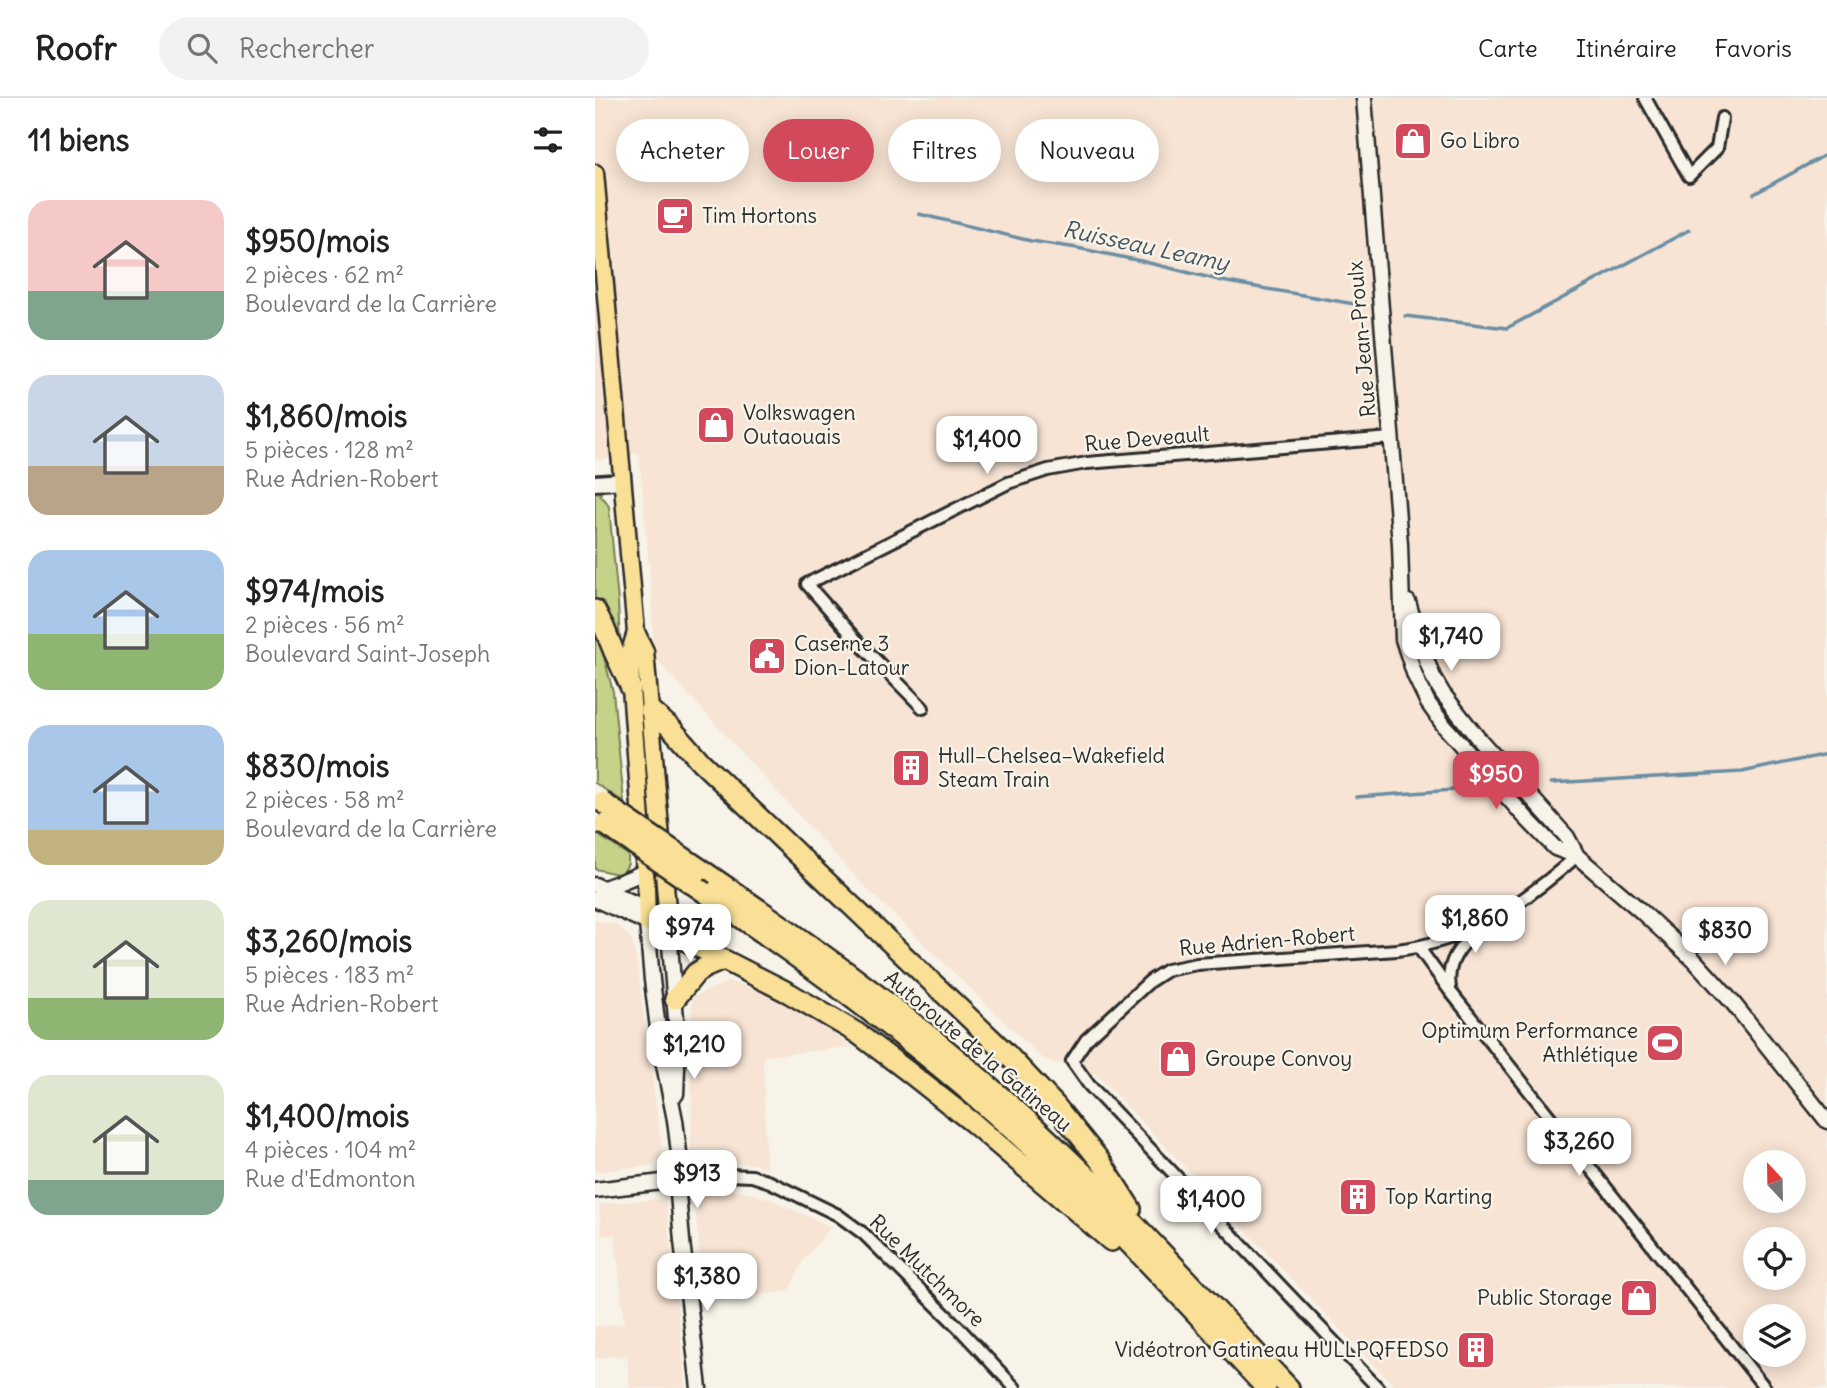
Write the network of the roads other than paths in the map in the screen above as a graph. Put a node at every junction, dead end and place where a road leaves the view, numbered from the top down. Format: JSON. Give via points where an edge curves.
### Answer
{"nodes":[{"id":1,"x":1364,"y":98,"type":"edge"},
{"id":2,"x":1645,"y":98,"type":"edge"},
{"id":3,"x":1722,"y":118,"type":"dead end"},
{"id":4,"x":595,"y":173,"type":"edge"},
{"id":5,"x":1391,"y":438,"type":"junction"},
{"id":6,"x":623,"y":481,"type":"junction"},
{"id":7,"x":595,"y":482,"type":"edge"},
{"id":8,"x":1402,"y":577,"type":"junction"},
{"id":9,"x":595,"y":610,"type":"edge"},
{"id":10,"x":636,"y":632,"type":"junction"},
{"id":11,"x":631,"y":688,"type":"junction"},
{"id":12,"x":923,"y":708,"type":"dead end"},
{"id":13,"x":650,"y":710,"type":"junction"},
{"id":14,"x":599,"y":810,"type":"edge"},
{"id":15,"x":1577,"y":856,"type":"junction"},
{"id":16,"x":645,"y":870,"type":"junction"},
{"id":17,"x":597,"y":891,"type":"edge"},
{"id":18,"x":647,"y":916,"type":"junction"},
{"id":19,"x":1493,"y":919,"type":"junction"},
{"id":20,"x":669,"y":933,"type":"junction"},
{"id":21,"x":1419,"y":948,"type":"junction"},
{"id":22,"x":723,"y":960,"type":"junction"},
{"id":23,"x":1450,"y":991,"type":"junction"},
{"id":24,"x":675,"y":999,"type":"junction"},
{"id":25,"x":675,"y":1116,"type":"junction"},
{"id":26,"x":1827,"y":1121,"type":"edge"},
{"id":27,"x":679,"y":1180,"type":"junction"},
{"id":28,"x":595,"y":1190,"type":"edge"},
{"id":29,"x":1154,"y":1246,"type":"junction"},
{"id":30,"x":1188,"y":1305,"type":"junction"},
{"id":31,"x":699,"y":1388,"type":"edge"},
{"id":32,"x":1015,"y":1388,"type":"edge"},
{"id":33,"x":1266,"y":1388,"type":"edge"},
{"id":34,"x":1289,"y":1388,"type":"edge"},
{"id":35,"x":1378,"y":1388,"type":"edge"},
{"id":36,"x":1765,"y":1388,"type":"edge"}],
"edges":[{"from":1,"to":5,"type":"street","name":"Rue Jean-Proulx"},
{"from":2,"to":3,"type":"street","via":[[1689,176],[1717,148]]},
{"from":4,"to":6,"type":"main road"},
{"from":5,"to":8,"type":"street","name":"Rue Jean-Proulx"},
{"from":5,"to":12,"type":"street","name":"Rue Deveault","via":[[1048,470],[1008,483],[807,584]]},
{"from":6,"to":7,"type":"street"},
{"from":6,"to":10,"type":"main road"},
{"from":8,"to":15,"type":"street","name":"Rue Jean-Proulx","via":[[1417,636],[1449,703],[1567,837]]},
{"from":8,"to":15,"type":"street","name":"Rue Jean-Proulx","via":[[1403,639],[1433,711],[1555,848]]},
{"from":9,"to":11,"type":"highway"},
{"from":10,"to":11,"type":"main road","via":[[630,653]]},
{"from":10,"to":13,"type":"main road","via":[[645,652]]},
{"from":11,"to":16,"type":"main road"},
{"from":13,"to":20,"type":"main road"},
{"from":13,"to":29,"type":"highway","via":[[985,1031],[1055,1105],[1101,1162]]},
{"from":14,"to":29,"type":"highway","name":"Autoroute de la Gatineau","bridge":true,"via":[[702,870],[843,968],[948,1051],[1054,1144]]},
{"from":14,"to":30,"type":"highway","name":"Autoroute de la Gatineau","bridge":true,"via":[[704,892],[840,988],[975,1096],[1068,1181]]},
{"from":15,"to":19,"type":"street","name":"Rue Adrien-Robert","via":[[1535,892]]},
{"from":15,"to":26,"type":"street","via":[[1710,976]]},
{"from":16,"to":17,"type":"street"},
{"from":16,"to":18,"type":"main road"},
{"from":17,"to":18,"type":"street"},
{"from":18,"to":20,"type":"street"},
{"from":18,"to":25,"type":"street","via":[[659,1032]]},
{"from":19,"to":21,"type":"street","name":"Rue Adrien-Robert"},
{"from":19,"to":23,"type":"street","via":[[1454,957],[1448,977]]},
{"from":20,"to":22,"type":"highway"},
{"from":20,"to":24,"type":"street"},
{"from":21,"to":23,"type":"street"},
{"from":21,"to":35,"type":"street","name":"Rue Adrien-Robert","via":[[1167,970],[1087,1040],[1072,1061],[1089,1085]]},
{"from":22,"to":24,"type":"highway","via":[[696,973]]},
{"from":22,"to":30,"type":"highway","via":[[801,999],[878,1049]]},
{"from":23,"to":36,"type":"street"},
{"from":24,"to":25,"type":"street"},
{"from":25,"to":27,"type":"street"},
{"from":27,"to":28,"type":"street"},
{"from":27,"to":31,"type":"street"},
{"from":27,"to":32,"type":"street","name":"Rue Mutchmore","via":[[752,1176],[838,1216],[864,1234]]},
{"from":29,"to":34,"type":"highway","name":"Autoroute de la Gatineau"},
{"from":30,"to":33,"type":"highway","name":"Autoroute de la Gatineau"}]}
